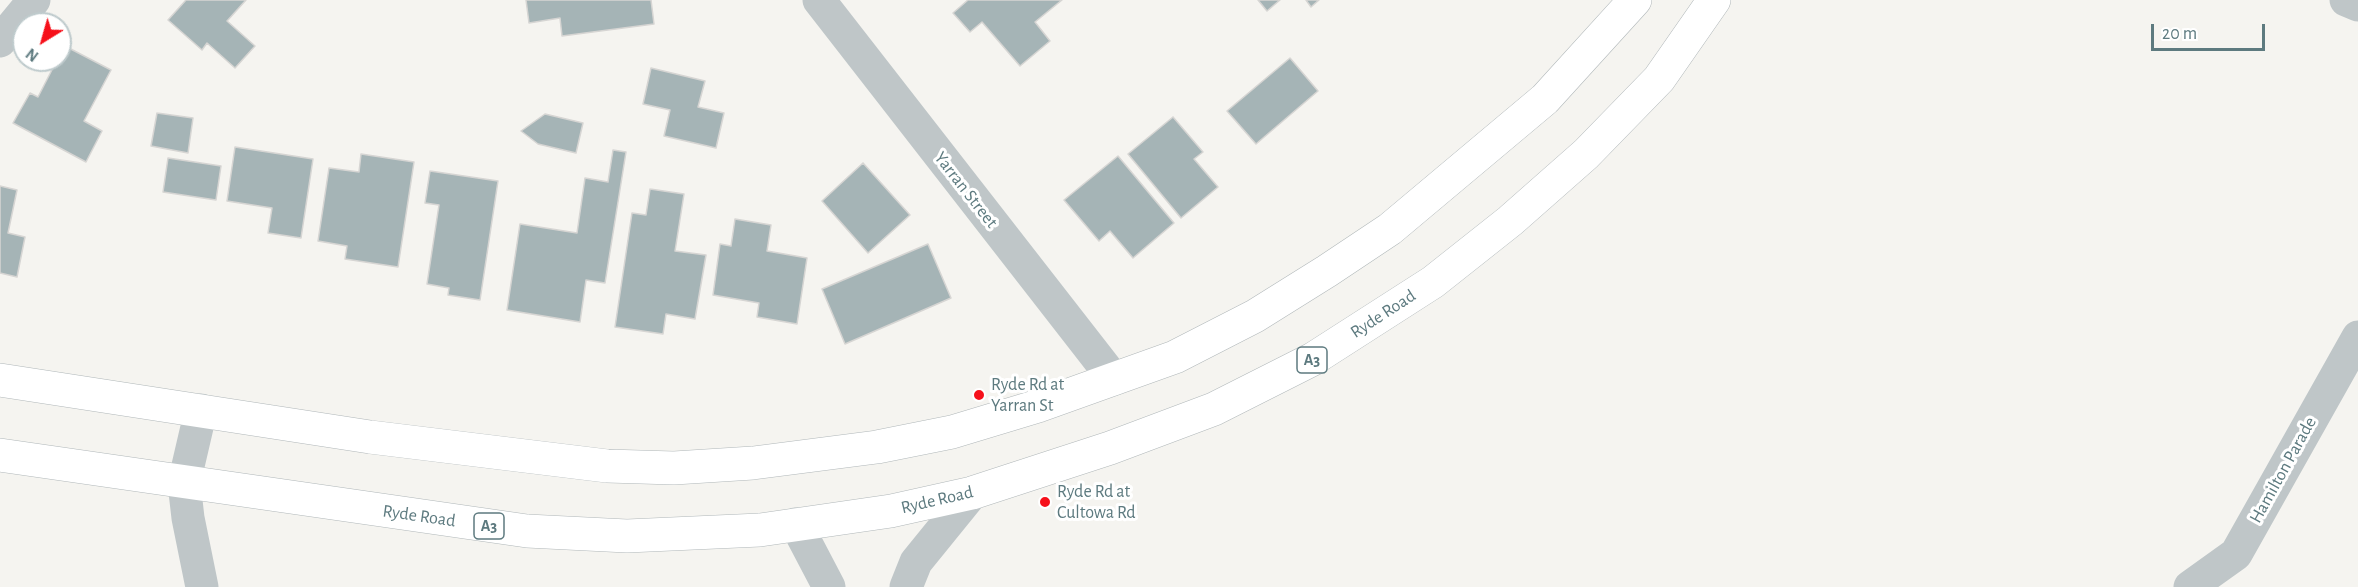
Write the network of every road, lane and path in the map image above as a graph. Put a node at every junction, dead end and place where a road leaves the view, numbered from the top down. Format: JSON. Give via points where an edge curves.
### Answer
{"nodes":[{"id":1,"x":34,"y":0,"type":"edge"},
{"id":2,"x":819,"y":0,"type":"edge"},
{"id":3,"x":1635,"y":0,"type":"edge"},
{"id":4,"x":1714,"y":0,"type":"edge"},
{"id":5,"x":2346,"y":0,"type":"edge"},
{"id":6,"x":2358,"y":5,"type":"edge"},
{"id":7,"x":0,"y":41,"type":"edge"},
{"id":8,"x":2358,"y":337,"type":"edge"},
{"id":9,"x":1114,"y":379,"type":"junction"},
{"id":10,"x":0,"y":380,"type":"edge"},
{"id":11,"x":201,"y":410,"type":"junction"},
{"id":12,"x":0,"y":455,"type":"edge"},
{"id":13,"x":184,"y":483,"type":"junction"},
{"id":14,"x":972,"y":493,"type":"junction"},
{"id":15,"x":796,"y":524,"type":"junction"},
{"id":16,"x":202,"y":587,"type":"edge"},
{"id":17,"x":830,"y":587,"type":"edge"},
{"id":18,"x":906,"y":587,"type":"edge"},
{"id":19,"x":2190,"y":587,"type":"edge"}],
"edges":[{"from":1,"to":7,"type":"street"},
{"from":2,"to":9,"type":"street","name":"Yarran Street"},
{"from":3,"to":9,"type":"highway","via":[[1545,99],[1390,229],[1255,316],[1175,357]]},
{"from":4,"to":14,"type":"highway","name":"Ryde Road","number":"A3","via":[[1659,79],[1586,154],[1433,282],[1313,360],[1214,409]]},
{"from":5,"to":6,"type":"street"},
{"from":8,"to":19,"type":"street","name":"Hamilton Parade","via":[[2236,554]]},
{"from":9,"to":11,"type":"highway","via":[[952,432],[877,447],[753,463],[674,468],[607,466],[472,451]]},
{"from":10,"to":11,"type":"highway"},
{"from":11,"to":13,"type":"street"},
{"from":12,"to":13,"type":"highway","name":"Ryde Road","number":"A3"},
{"from":13,"to":15,"type":"highway","name":"Ryde Road","number":"A3","via":[[527,531],[627,536],[760,530]]},
{"from":13,"to":16,"type":"street"},
{"from":14,"to":15,"type":"highway","name":"Ryde Road","number":"A3","via":[[891,511]]},
{"from":14,"to":18,"type":"street","via":[[916,562]]},
{"from":15,"to":17,"type":"street"}]}
